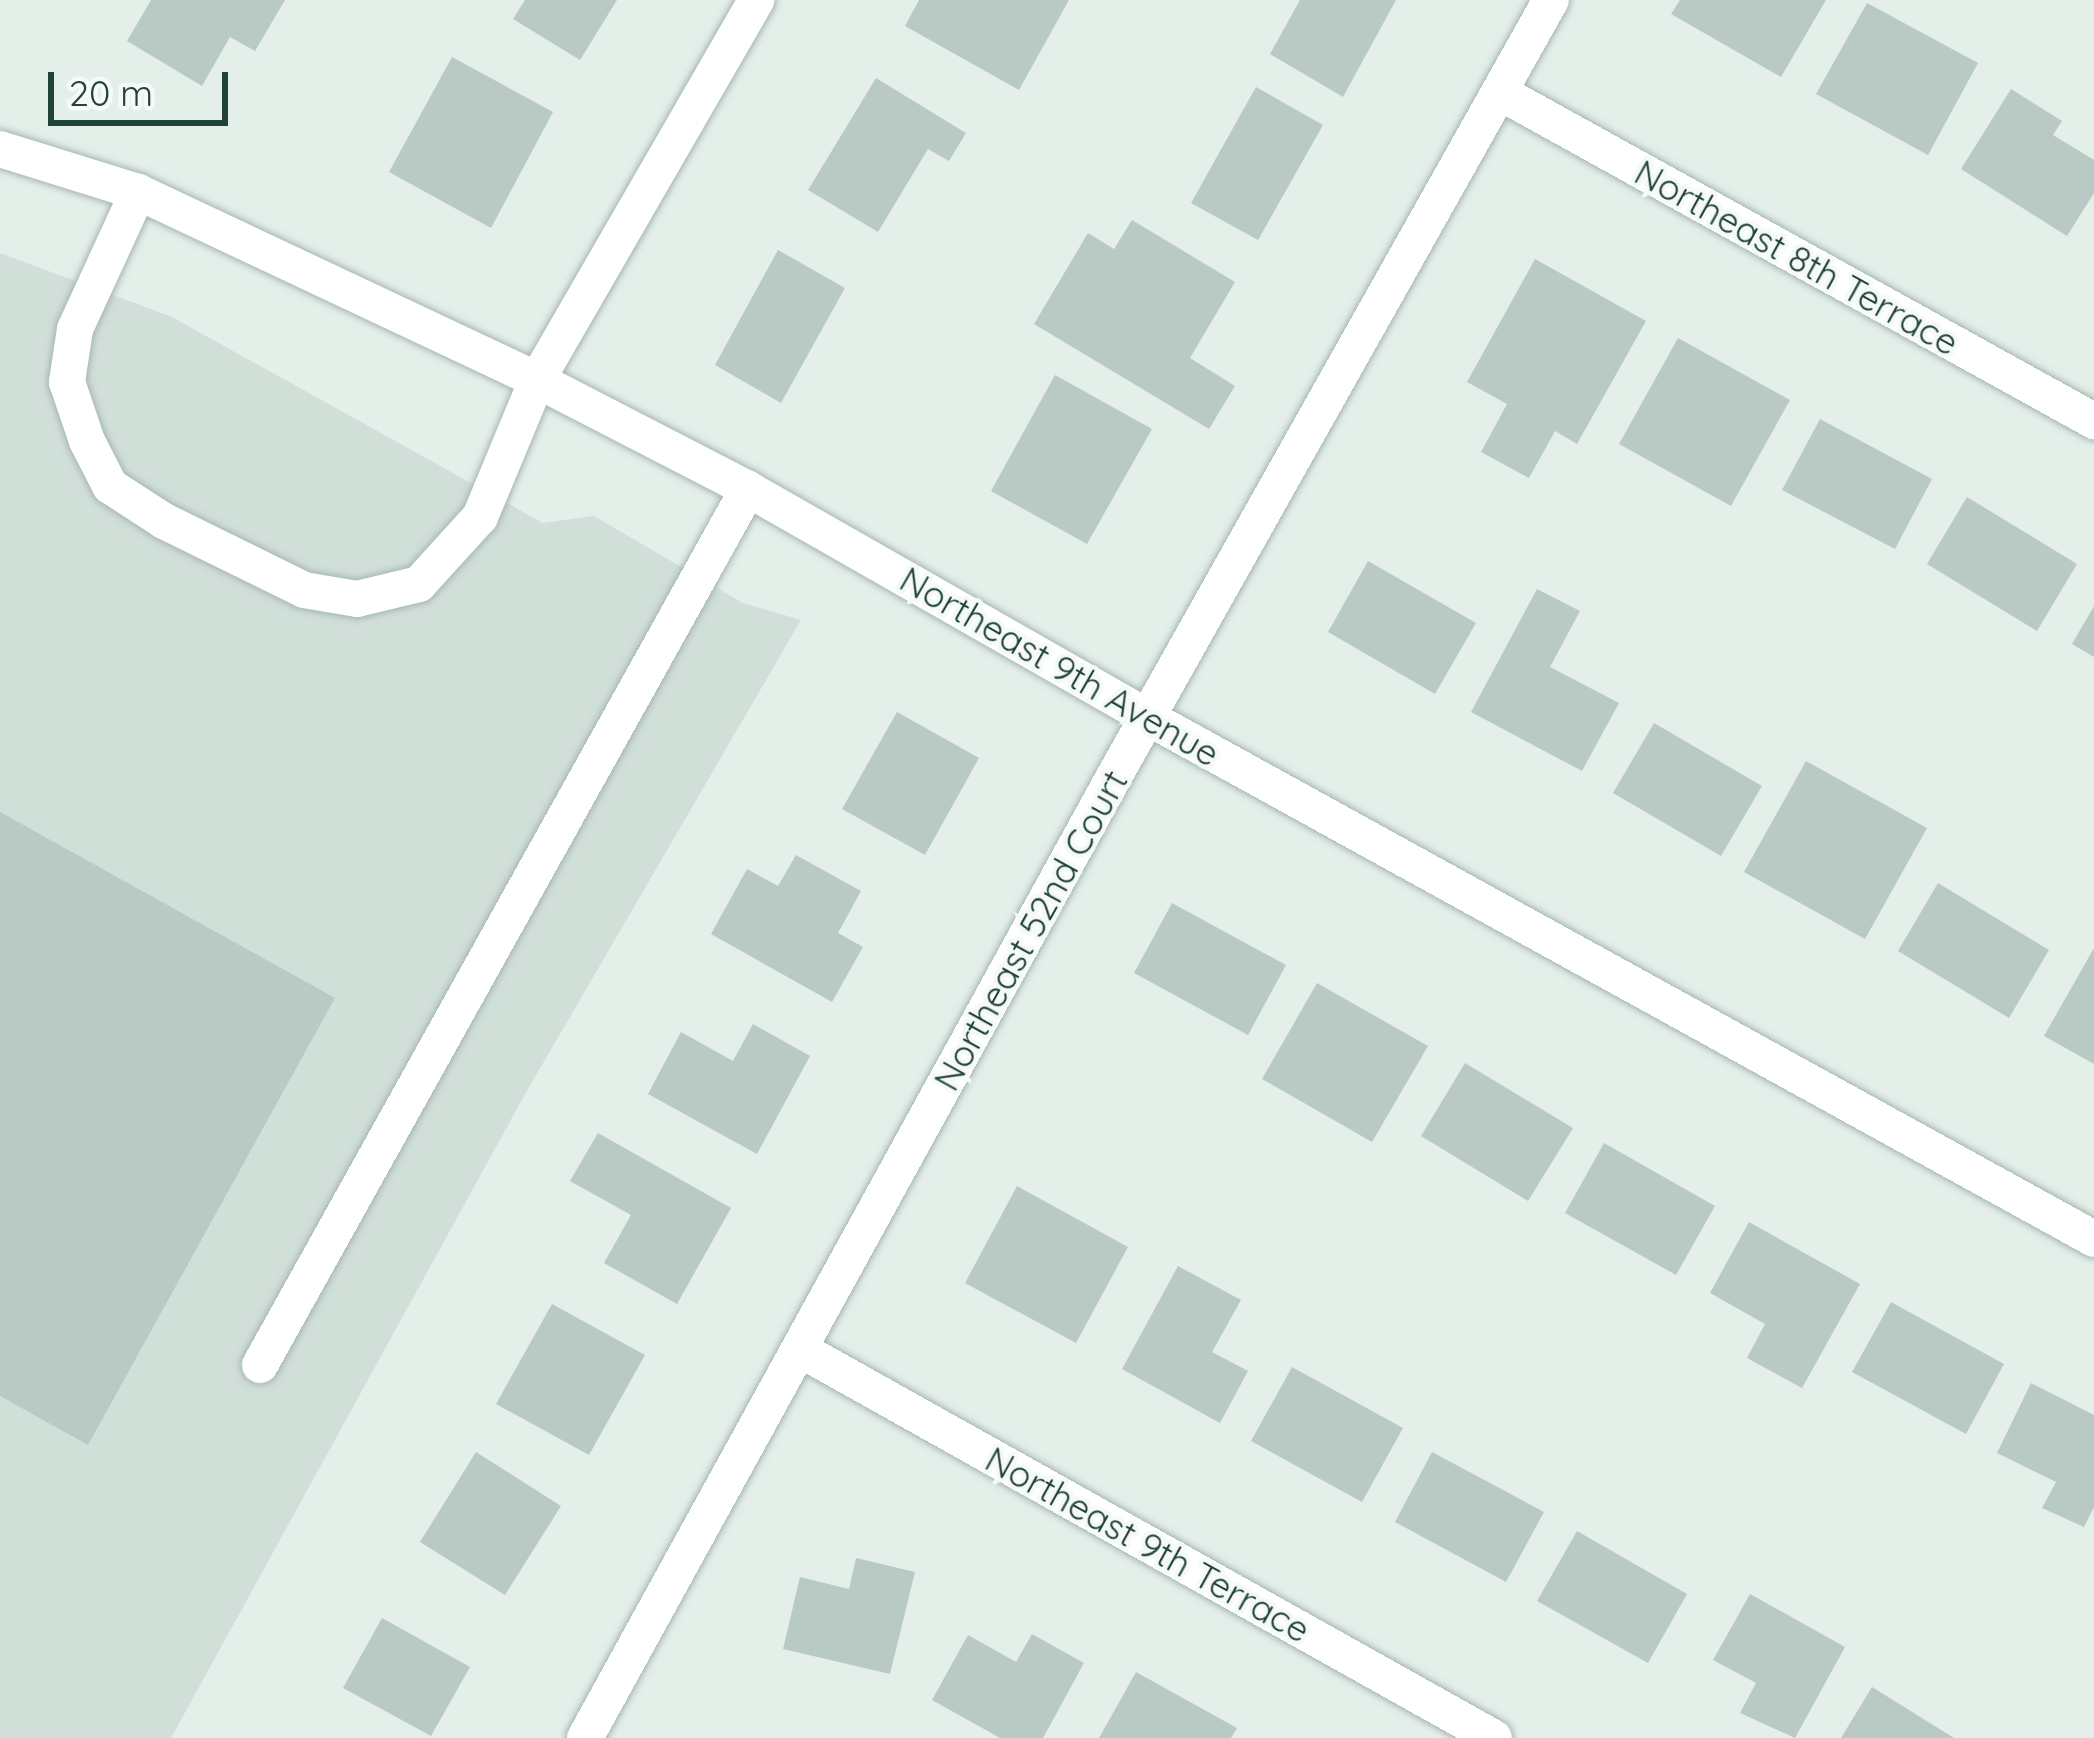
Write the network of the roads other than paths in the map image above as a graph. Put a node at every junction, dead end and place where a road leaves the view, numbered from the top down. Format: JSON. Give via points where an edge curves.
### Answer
{"nodes":[{"id":1,"x":756,"y":0,"type":"edge"},
{"id":2,"x":1551,"y":0,"type":"edge"},
{"id":3,"x":1501,"y":93,"type":"junction"},
{"id":4,"x":0,"y":149,"type":"edge"},
{"id":5,"x":138,"y":192,"type":"junction"},
{"id":6,"x":537,"y":380,"type":"junction"},
{"id":7,"x":2094,"y":421,"type":"edge"},
{"id":8,"x":748,"y":489,"type":"junction"},
{"id":9,"x":1147,"y":717,"type":"junction"},
{"id":10,"x":2094,"y":1239,"type":"edge"},
{"id":11,"x":801,"y":1350,"type":"junction"},
{"id":12,"x":260,"y":1365,"type":"dead end"},
{"id":13,"x":585,"y":1738,"type":"edge"},
{"id":14,"x":1494,"y":1738,"type":"edge"}],
"edges":[{"from":1,"to":6,"type":"street"},
{"from":2,"to":3,"type":"street","name":"Northeast 52nd Court"},
{"from":3,"to":7,"type":"street","name":"Northeast 8th Terrace"},
{"from":3,"to":9,"type":"street","name":"Northeast 52nd Court"},
{"from":4,"to":5,"type":"street","name":"Northeast 9th Avenue"},
{"from":5,"to":6,"type":"street","name":"Northeast 9th Avenue"},
{"from":5,"to":6,"type":"street","via":[[76,329],[67,382],[87,441],[110,486],[304,590],[357,599],[419,584],[480,517]]},
{"from":6,"to":8,"type":"street","name":"Northeast 9th Avenue"},
{"from":8,"to":9,"type":"street","name":"Northeast 9th Avenue"},
{"from":8,"to":12,"type":"street"},
{"from":9,"to":10,"type":"street","name":"Northeast 9th Avenue"},
{"from":9,"to":11,"type":"street","name":"Northeast 52nd Court"},
{"from":11,"to":13,"type":"street","name":"Northeast 52nd Court"},
{"from":11,"to":14,"type":"street","name":"Northeast 9th Terrace"}]}
